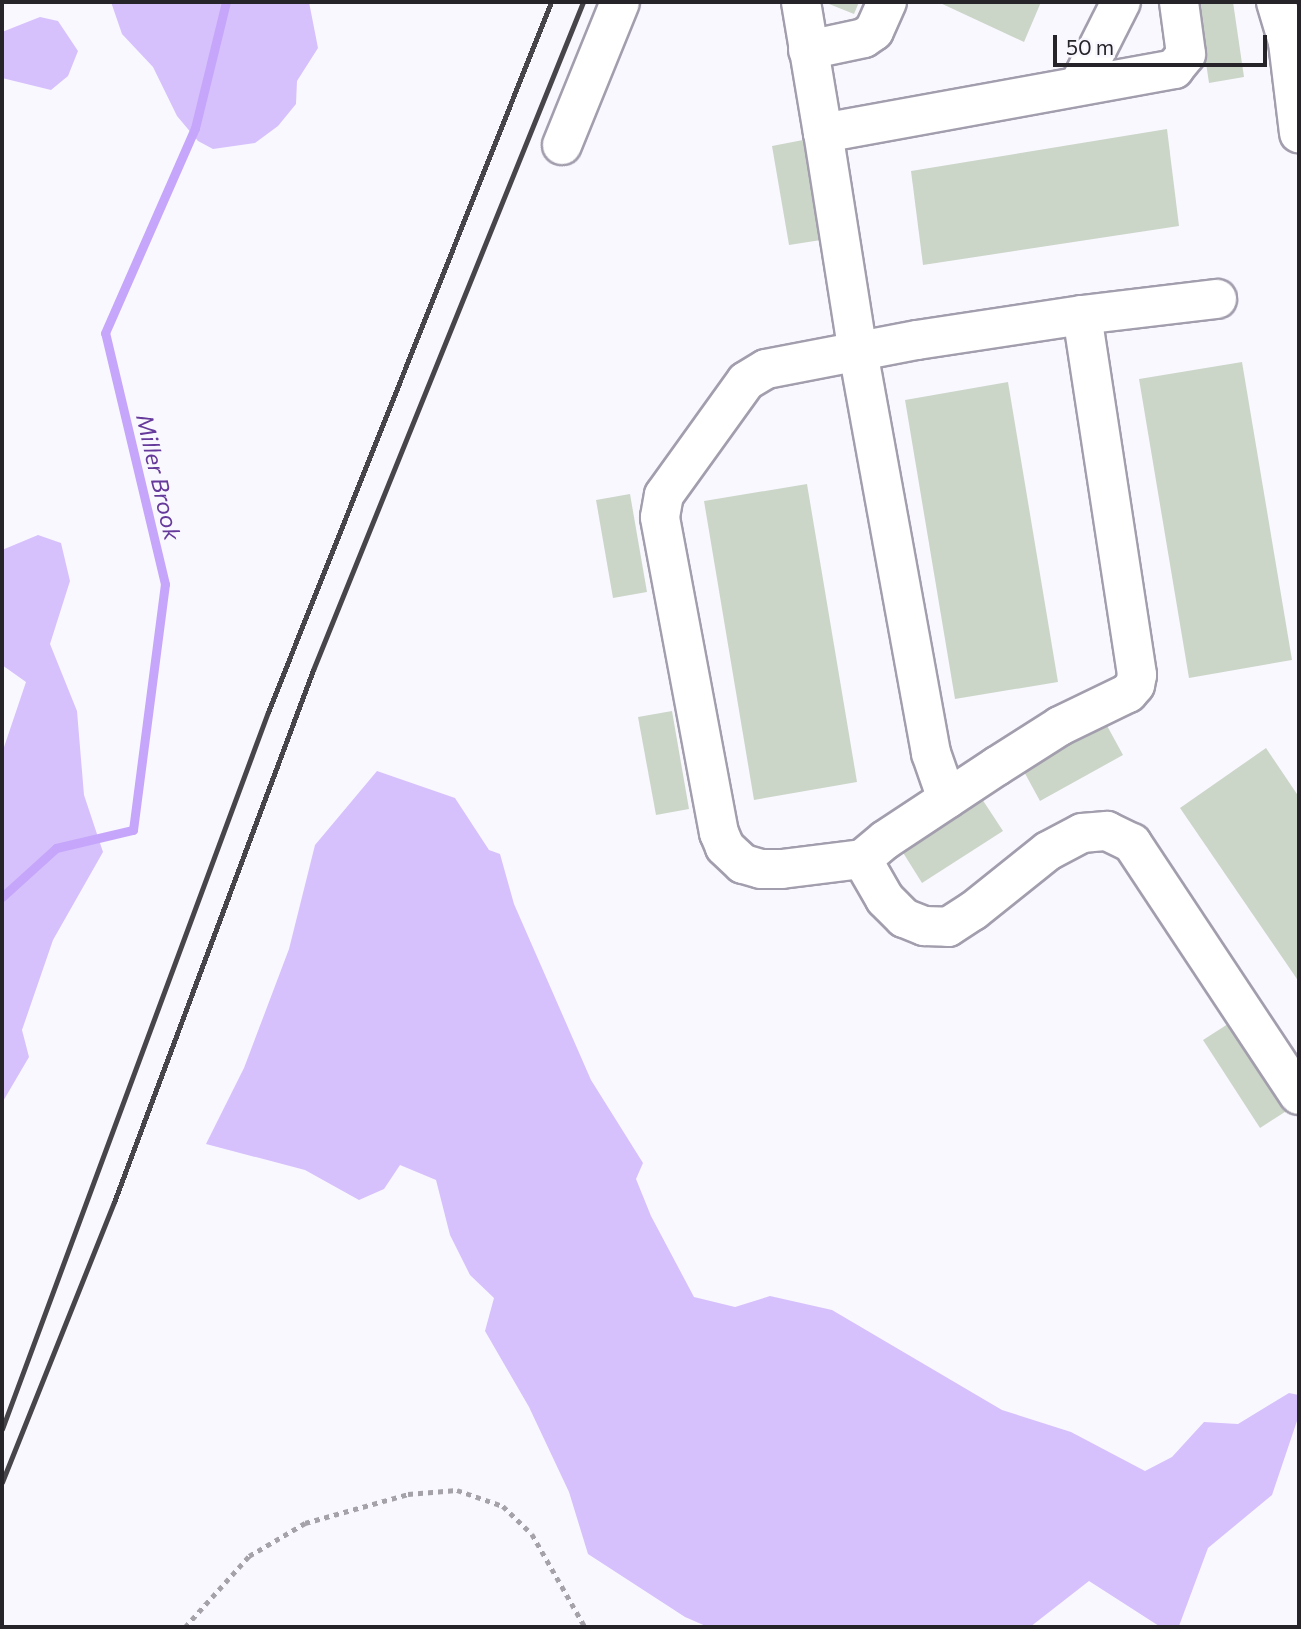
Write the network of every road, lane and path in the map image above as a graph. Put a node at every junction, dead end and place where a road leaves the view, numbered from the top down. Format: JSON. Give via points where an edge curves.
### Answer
{"nodes":[{"id":1,"x":620,"y":2,"type":"edge"},
{"id":2,"x":801,"y":2,"type":"edge"},
{"id":3,"x":887,"y":2,"type":"edge"},
{"id":4,"x":1121,"y":2,"type":"edge"},
{"id":5,"x":1179,"y":2,"type":"edge"},
{"id":6,"x":1276,"y":2,"type":"edge"},
{"id":7,"x":808,"y":50,"type":"junction"},
{"id":8,"x":1079,"y":85,"type":"junction"},
{"id":9,"x":823,"y":132,"type":"junction"},
{"id":10,"x":1299,"y":133,"type":"edge"},
{"id":11,"x":562,"y":145,"type":"dead end"},
{"id":12,"x":1217,"y":299,"type":"dead end"},
{"id":13,"x":1082,"y":315,"type":"junction"},
{"id":14,"x":858,"y":353,"type":"junction"},
{"id":15,"x":947,"y":799,"type":"junction"},
{"id":16,"x":862,"y":859,"type":"junction"},
{"id":17,"x":1299,"y":1095,"type":"edge"},
{"id":18,"x":185,"y":1627,"type":"edge"},
{"id":19,"x":585,"y":1627,"type":"edge"}],
"edges":[{"from":1,"to":11,"type":"street"},
{"from":2,"to":7,"type":"street"},
{"from":3,"to":7,"type":"street","via":[[874,31],[864,38]]},
{"from":4,"to":8,"type":"street"},
{"from":5,"to":8,"type":"street","via":[[1186,54],[1174,69]]},
{"from":6,"to":10,"type":"street","via":[[1287,42]]},
{"from":7,"to":9,"type":"street"},
{"from":8,"to":9,"type":"street"},
{"from":9,"to":14,"type":"street"},
{"from":12,"to":13,"type":"street"},
{"from":13,"to":14,"type":"street"},
{"from":13,"to":15,"type":"street","via":[[1135,685],[1128,693],[1060,726]]},
{"from":14,"to":15,"type":"street","via":[[931,753]]},
{"from":14,"to":16,"type":"street","via":[[765,369],[746,381],[664,495],[660,517],[725,846],[743,864],[761,869]]},
{"from":15,"to":16,"type":"street"},
{"from":16,"to":17,"type":"street","via":[[885,899],[904,918],[924,926],[948,926],[1048,852],[1082,833],[1107,831],[1132,843]]},
{"from":18,"to":19,"type":"path","via":[[249,1556],[305,1523],[408,1493],[457,1490],[503,1506],[532,1534]]}]}
